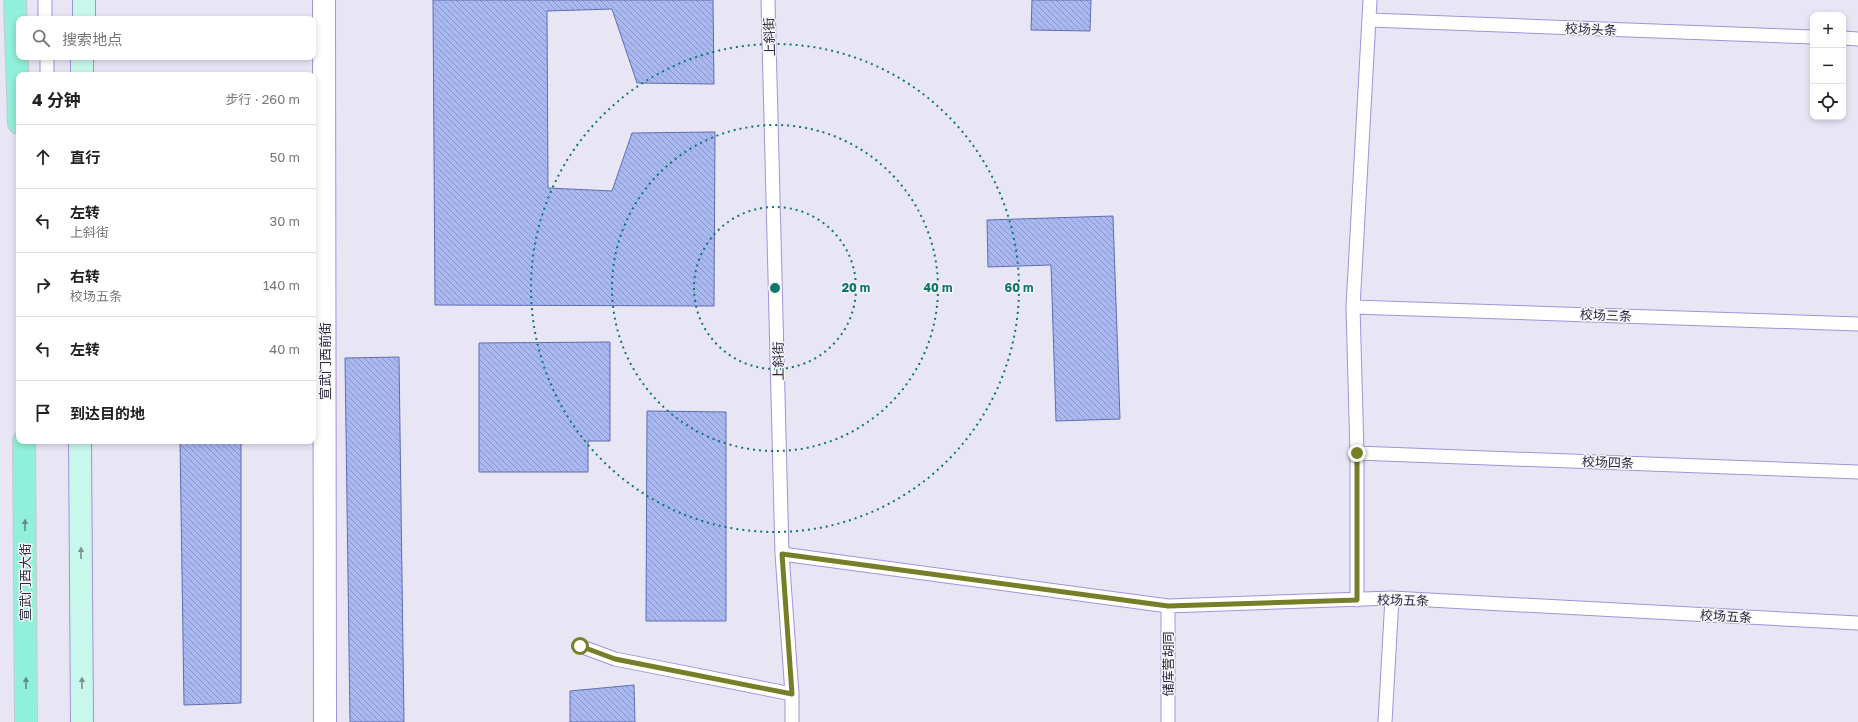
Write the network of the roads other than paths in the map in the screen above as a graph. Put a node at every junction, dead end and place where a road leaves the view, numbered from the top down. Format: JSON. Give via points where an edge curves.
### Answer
{"nodes":[{"id":1,"x":15,"y":0,"type":"edge"},
{"id":2,"x":45,"y":0,"type":"edge"},
{"id":3,"x":84,"y":0,"type":"edge"},
{"id":4,"x":324,"y":0,"type":"edge"},
{"id":5,"x":768,"y":0,"type":"edge"},
{"id":6,"x":1370,"y":0,"type":"edge"},
{"id":7,"x":46,"y":16,"type":"edge"},
{"id":8,"x":84,"y":16,"type":"edge"},
{"id":9,"x":1370,"y":20,"type":"junction"},
{"id":10,"x":16,"y":31,"type":"edge"},
{"id":11,"x":1810,"y":37,"type":"edge"},
{"id":12,"x":1846,"y":38,"type":"edge"},
{"id":13,"x":1858,"y":39,"type":"edge"},
{"id":14,"x":17,"y":60,"type":"edge"},
{"id":15,"x":47,"y":60,"type":"edge"},
{"id":16,"x":82,"y":60,"type":"edge"},
{"id":17,"x":17,"y":72,"type":"edge"},
{"id":18,"x":47,"y":72,"type":"edge"},
{"id":19,"x":82,"y":72,"type":"edge"},
{"id":20,"x":1353,"y":307,"type":"junction"},
{"id":21,"x":1858,"y":324,"type":"edge"},
{"id":22,"x":24,"y":444,"type":"edge"},
{"id":23,"x":80,"y":444,"type":"edge"},
{"id":24,"x":1357,"y":453,"type":"junction"},
{"id":25,"x":1858,"y":472,"type":"edge"},
{"id":26,"x":782,"y":554,"type":"junction"},
{"id":27,"x":1392,"y":598,"type":"junction"},
{"id":28,"x":1357,"y":600,"type":"junction"},
{"id":29,"x":1168,"y":606,"type":"junction"},
{"id":30,"x":1858,"y":623,"type":"edge"},
{"id":31,"x":580,"y":646,"type":"dead end"},
{"id":32,"x":792,"y":694,"type":"junction"},
{"id":33,"x":26,"y":722,"type":"edge"},
{"id":34,"x":82,"y":722,"type":"edge"},
{"id":35,"x":325,"y":722,"type":"edge"},
{"id":36,"x":792,"y":722,"type":"edge"},
{"id":37,"x":1168,"y":722,"type":"edge"},
{"id":38,"x":1385,"y":722,"type":"edge"}],
"edges":[{"from":1,"to":10,"type":"main road"},
{"from":2,"to":7,"type":"lane"},
{"from":3,"to":8,"type":"street"},
{"from":4,"to":35,"type":"street","name":"宣武门西前街"},
{"from":5,"to":26,"type":"lane","name":"上斜街"},
{"from":6,"to":9,"type":"lane"},
{"from":9,"to":11,"type":"lane","name":"校场头条"},
{"from":9,"to":20,"type":"lane"},
{"from":12,"to":13,"type":"lane"},
{"from":14,"to":17,"type":"main road"},
{"from":15,"to":18,"type":"lane"},
{"from":16,"to":19,"type":"street"},
{"from":20,"to":21,"type":"lane","name":"校场三条"},
{"from":20,"to":24,"type":"lane"},
{"from":33,"to":22,"type":"main road","name":"宣武门西大街","one_way":true},
{"from":34,"to":23,"type":"street","one_way":true},
{"from":24,"to":25,"type":"lane","name":"校场四条"},
{"from":24,"to":28,"type":"lane"},
{"from":26,"to":29,"type":"lane","name":"校场五条"},
{"from":26,"to":32,"type":"lane","name":"上斜街"},
{"from":27,"to":28,"type":"lane","name":"校场五条"},
{"from":27,"to":30,"type":"lane","name":"校场五条"},
{"from":27,"to":38,"type":"lane"},
{"from":28,"to":29,"type":"lane","name":"校场五条"},
{"from":29,"to":37,"type":"lane","name":"储库营胡同"},
{"from":31,"to":32,"type":"lane","via":[[615,659]]},
{"from":32,"to":36,"type":"lane","name":"上斜街"}]}
